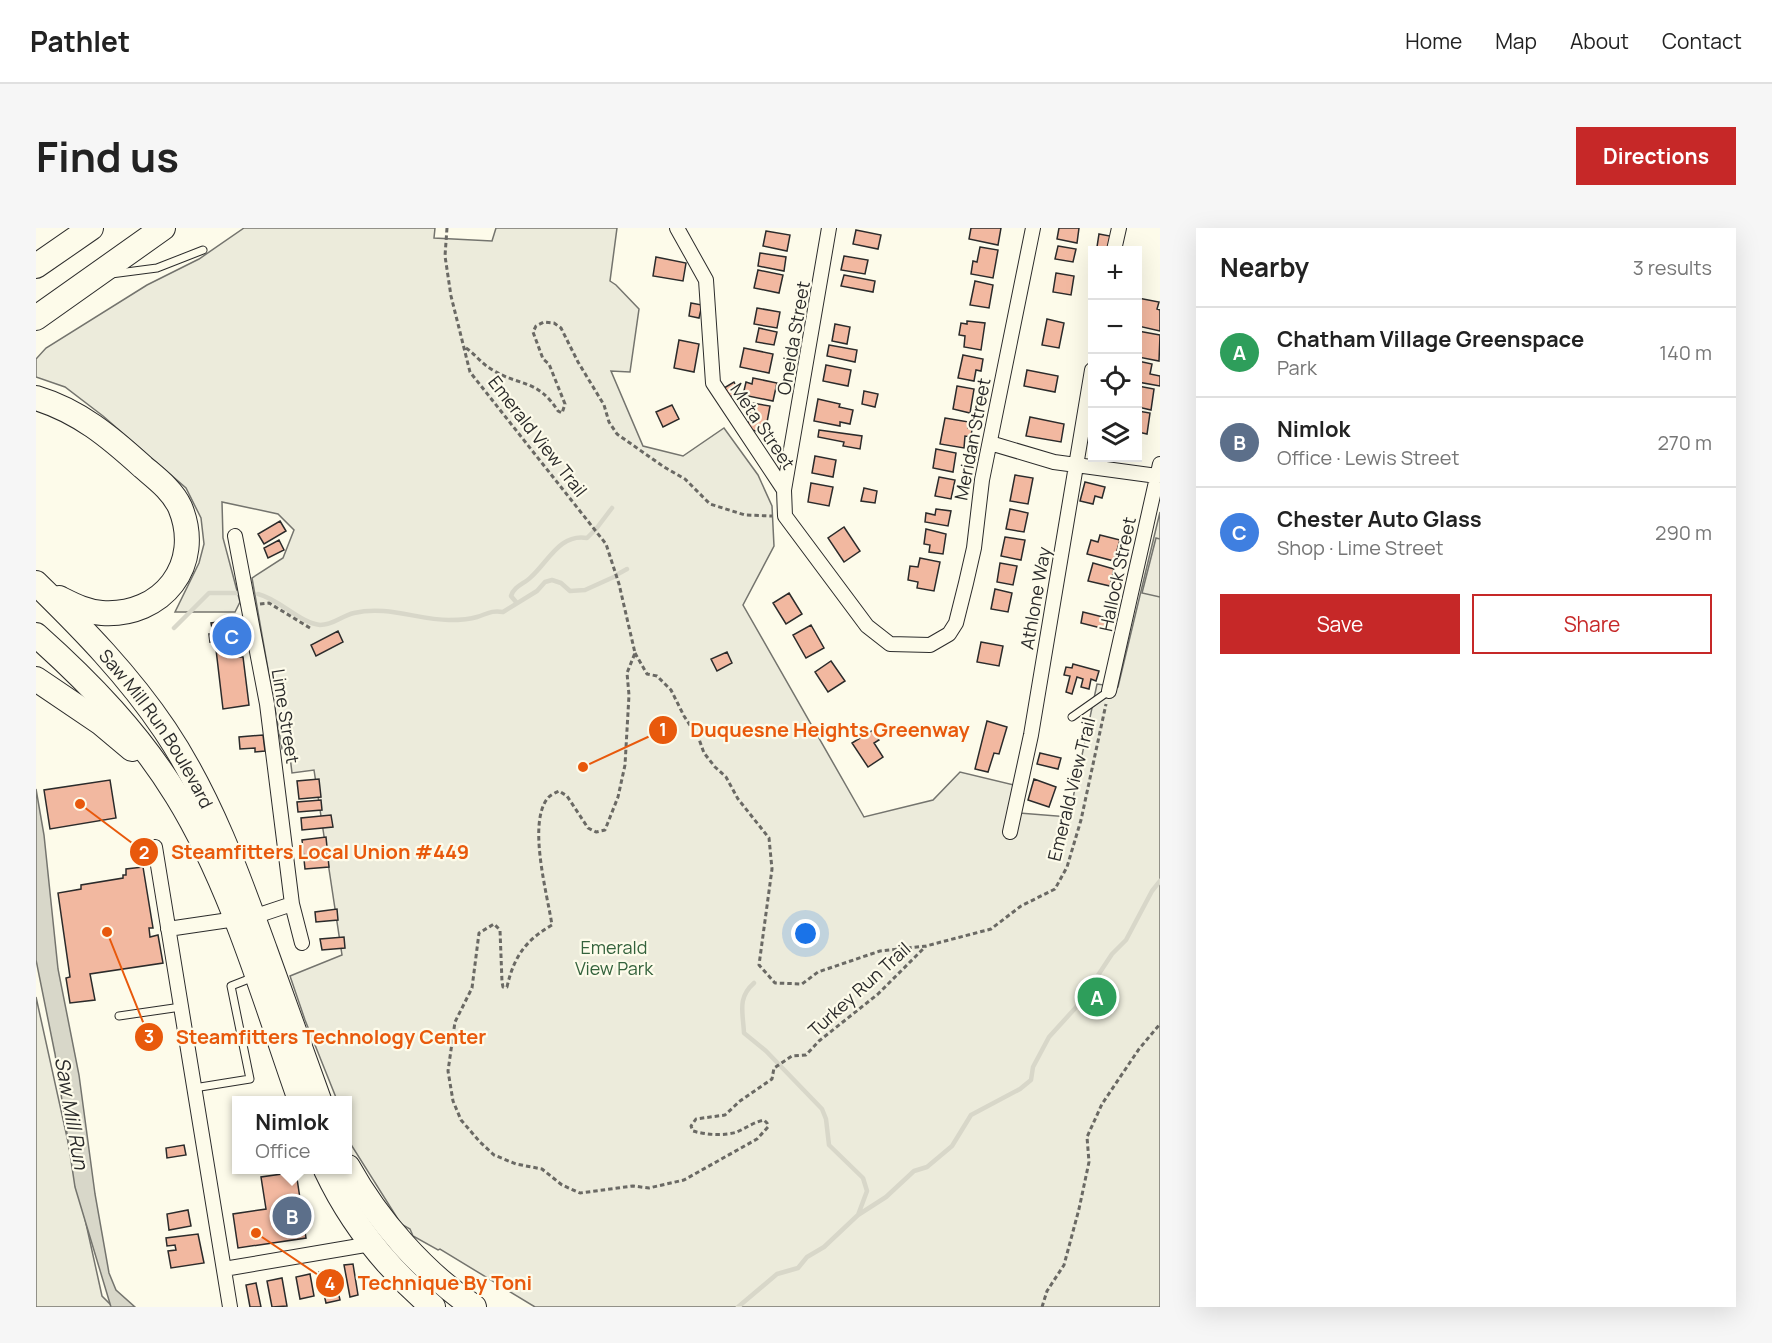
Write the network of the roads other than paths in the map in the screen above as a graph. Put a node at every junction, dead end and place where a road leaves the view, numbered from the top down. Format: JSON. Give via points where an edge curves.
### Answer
{"nodes":[{"id":1,"x":91,"y":228,"type":"edge"},
{"id":2,"x":163,"y":228,"type":"edge"},
{"id":3,"x":677,"y":228,"type":"edge"},
{"id":4,"x":830,"y":228,"type":"edge"},
{"id":5,"x":1033,"y":228,"type":"edge"},
{"id":6,"x":1119,"y":228,"type":"edge"},
{"id":7,"x":1115,"y":246,"type":"edge"},
{"id":8,"x":203,"y":250,"type":"dead end"},
{"id":9,"x":36,"y":266,"type":"edge"},
{"id":10,"x":94,"y":276,"type":"junction"},
{"id":11,"x":36,"y":318,"type":"edge"},
{"id":12,"x":1088,"y":394,"type":"edge"},
{"id":13,"x":36,"y":398,"type":"edge"},
{"id":14,"x":990,"y":443,"type":"junction"},
{"id":15,"x":1076,"y":465,"type":"junction"},
{"id":16,"x":1158,"y":470,"type":"edge"},
{"id":17,"x":784,"y":490,"type":"junction"},
{"id":18,"x":785,"y":516,"type":"joint"},
{"id":19,"x":235,"y":536,"type":"dead end"},
{"id":20,"x":39,"y":586,"type":"edge"},
{"id":21,"x":36,"y":635,"type":"edge"},
{"id":22,"x":36,"y":679,"type":"edge"},
{"id":23,"x":1109,"y":691,"type":"joint"},
{"id":24,"x":1071,"y":717,"type":"dead end"},
{"id":25,"x":177,"y":796,"type":"junction"},
{"id":26,"x":1010,"y":832,"type":"dead end"},
{"id":27,"x":155,"y":847,"type":"dead end"},
{"id":28,"x":292,"y":904,"type":"junction"},
{"id":29,"x":244,"y":918,"type":"junction"},
{"id":30,"x":168,"y":929,"type":"junction"},
{"id":31,"x":302,"y":943,"type":"dead end"},
{"id":32,"x":256,"y":976,"type":"junction"},
{"id":33,"x":181,"y":1007,"type":"junction"},
{"id":34,"x":119,"y":1016,"type":"dead end"},
{"id":35,"x":194,"y":1088,"type":"junction"},
{"id":36,"x":298,"y":1096,"type":"edge"},
{"id":37,"x":317,"y":1096,"type":"edge"},
{"id":38,"x":352,"y":1173,"type":"edge"},
{"id":39,"x":328,"y":1174,"type":"edge"},
{"id":40,"x":371,"y":1244,"type":"junction"},
{"id":41,"x":408,"y":1249,"type":"junction"},
{"id":42,"x":224,"y":1269,"type":"junction"},
{"id":43,"x":230,"y":1307,"type":"edge"},
{"id":44,"x":433,"y":1307,"type":"edge"},
{"id":45,"x":474,"y":1307,"type":"edge"}],
"edges":[{"from":1,"to":9,"type":"highway"},
{"from":2,"to":10,"type":"highway"},
{"from":3,"to":17,"type":"street","name":"Meta Street","via":[[706,280],[713,383]]},
{"from":4,"to":17,"type":"street","name":"Oneida Street"},
{"from":5,"to":14,"type":"street","name":"Meridan Street"},
{"from":6,"to":7,"type":"street"},
{"from":8,"to":10,"type":"lane","via":[[157,268]]},
{"from":10,"to":11,"type":"highway"},
{"from":12,"to":15,"type":"street","name":"Athlone Way"},
{"from":13,"to":20,"type":"highway","via":[[86,421],[164,486],[179,505],[187,542],[174,582],[142,608],[127,612],[89,611]]},
{"from":14,"to":15,"type":"street"},
{"from":14,"to":18,"type":"street","name":"Meridan Street","via":[[974,548],[956,623],[950,634],[930,645],[890,644],[867,626]]},
{"from":15,"to":16,"type":"street"},
{"from":15,"to":26,"type":"street","name":"Athlone Way","via":[[1031,735]]},
{"from":16,"to":23,"type":"street","name":"Hallock Street"},
{"from":17,"to":18,"type":"street","name":"Meta Street"},
{"from":19,"to":28,"type":"street","name":"Lime Street","via":[[276,760]]},
{"from":20,"to":29,"type":"highway","name":"Saw Mill Run Boulevard","via":[[111,659],[183,759],[212,817]]},
{"from":21,"to":25,"type":"highway","name":"Saw Mill Run Boulevard","via":[[116,713]]},
{"from":22,"to":25,"type":"highway","via":[[123,741]]},
{"from":23,"to":24,"type":"lane"},
{"from":25,"to":29,"type":"highway","name":"Saw Mill Run Boulevard"},
{"from":27,"to":30,"type":"street"},
{"from":28,"to":29,"type":"street"},
{"from":28,"to":31,"type":"street","name":"Lime Street"},
{"from":29,"to":30,"type":"street"},
{"from":29,"to":32,"type":"highway","name":"Saw Mill Run Boulevard"},
{"from":29,"to":37,"type":"highway","name":"Saw Mill Run Boulevard"},
{"from":30,"to":33,"type":"street"},
{"from":32,"to":35,"type":"lane","via":[[231,986],[250,1079]]},
{"from":32,"to":36,"type":"highway","name":"Saw Mill Run Boulevard"},
{"from":33,"to":34,"type":"lane"},
{"from":33,"to":35,"type":"street"},
{"from":35,"to":42,"type":"street"},
{"from":38,"to":41,"type":"highway"},
{"from":39,"to":40,"type":"highway"},
{"from":40,"to":41,"type":"highway"},
{"from":40,"to":42,"type":"street"},
{"from":40,"to":44,"type":"highway"},
{"from":41,"to":45,"type":"highway"},
{"from":42,"to":43,"type":"street"}]}
